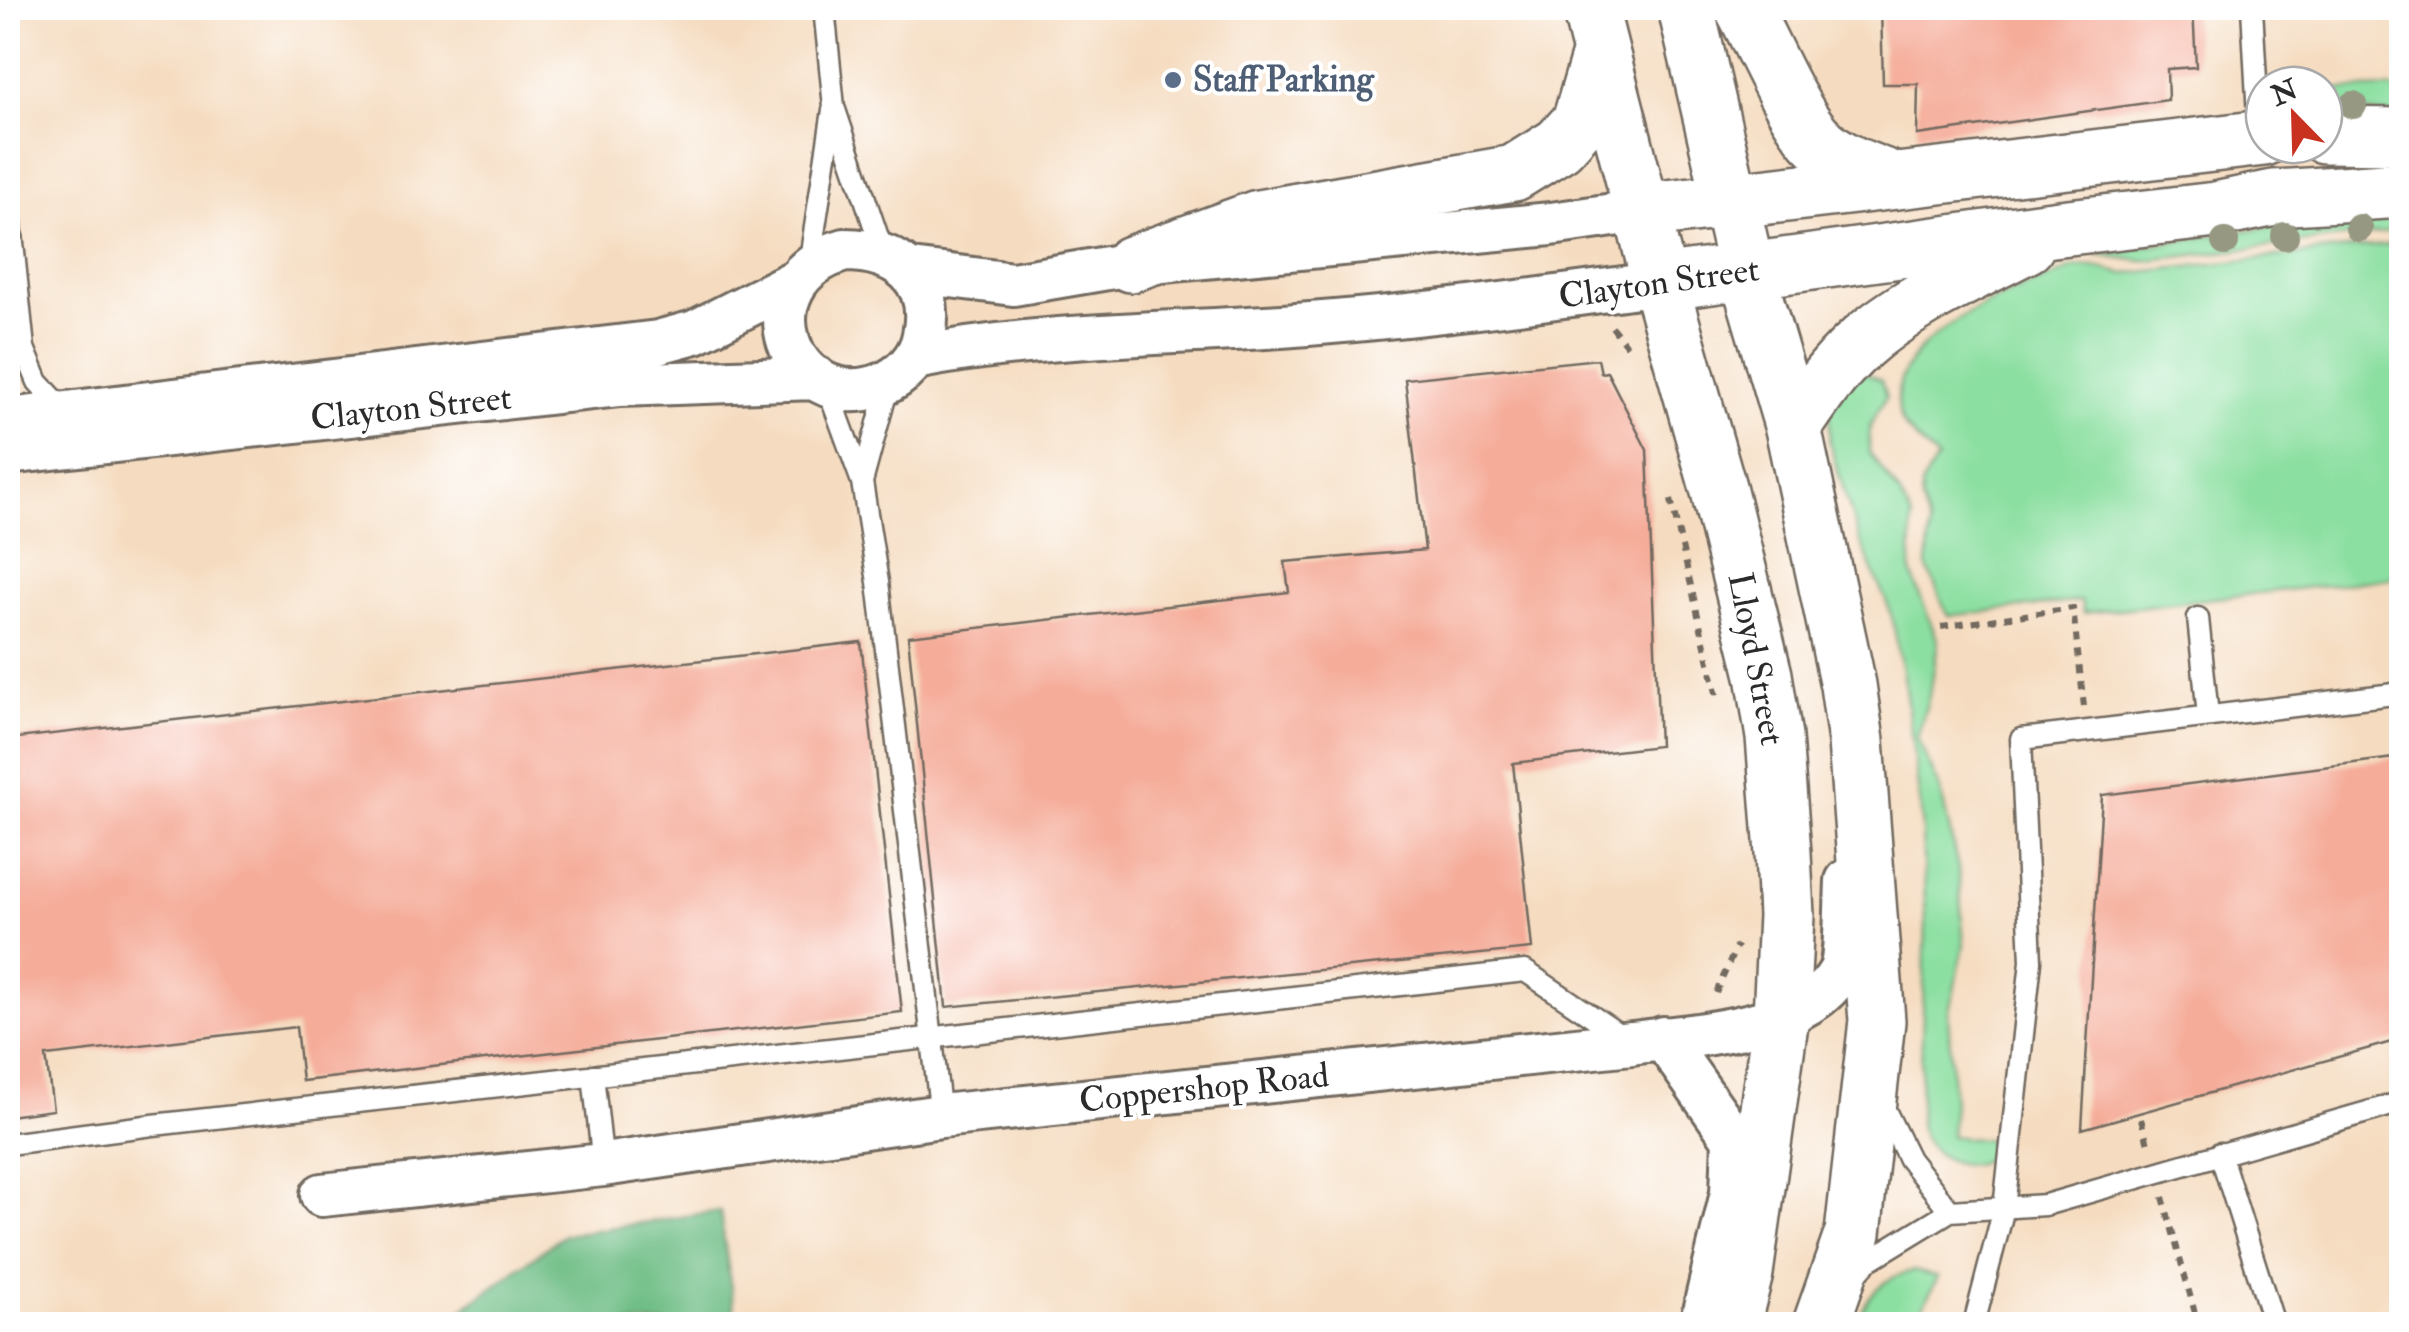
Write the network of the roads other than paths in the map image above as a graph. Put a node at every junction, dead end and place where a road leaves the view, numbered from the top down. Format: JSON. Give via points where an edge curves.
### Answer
{"nodes":[{"id":1,"x":824,"y":8,"type":"edge"},
{"id":2,"x":1686,"y":8,"type":"edge"},
{"id":3,"x":1743,"y":8,"type":"edge"},
{"id":4,"x":2252,"y":8,"type":"edge"},
{"id":5,"x":1595,"y":31,"type":"edge"},
{"id":6,"x":2256,"y":65,"type":"edge"},
{"id":7,"x":834,"y":107,"type":"junction"},
{"id":8,"x":2344,"y":135,"type":"edge"},
{"id":9,"x":2402,"y":136,"type":"edge"},
{"id":10,"x":2244,"y":140,"type":"edge"},
{"id":11,"x":1893,"y":180,"type":"junction"},
{"id":12,"x":2402,"y":190,"type":"edge"},
{"id":13,"x":8,"y":196,"type":"edge"},
{"id":14,"x":1730,"y":200,"type":"junction"},
{"id":15,"x":8,"y":207,"type":"edge"},
{"id":16,"x":1641,"y":211,"type":"junction"},
{"id":17,"x":2060,"y":228,"type":"junction"},
{"id":18,"x":898,"y":263,"type":"junction"},
{"id":19,"x":1131,"y":264,"type":"junction"},
{"id":20,"x":1747,"y":272,"type":"junction"},
{"id":21,"x":803,"y":274,"type":"junction"},
{"id":22,"x":1660,"y":283,"type":"junction"},
{"id":23,"x":902,"y":370,"type":"junction"},
{"id":24,"x":820,"y":381,"type":"junction"},
{"id":25,"x":67,"y":412,"type":"junction"},
{"id":26,"x":8,"y":420,"type":"edge"},
{"id":27,"x":1792,"y":428,"type":"junction"},
{"id":28,"x":8,"y":453,"type":"edge"},
{"id":29,"x":862,"y":482,"type":"junction"},
{"id":30,"x":2198,"y":618,"type":"dead end"},
{"id":31,"x":2402,"y":693,"type":"edge"},
{"id":32,"x":2208,"y":716,"type":"junction"},
{"id":33,"x":1856,"y":741,"type":"junction"},
{"id":34,"x":1781,"y":1016,"type":"junction"},
{"id":35,"x":930,"y":1039,"type":"junction"},
{"id":36,"x":1648,"y":1041,"type":"junction"},
{"id":37,"x":1872,"y":1065,"type":"junction"},
{"id":38,"x":593,"y":1075,"type":"junction"},
{"id":39,"x":2402,"y":1102,"type":"edge"},
{"id":40,"x":941,"y":1116,"type":"junction"},
{"id":41,"x":8,"y":1144,"type":"edge"},
{"id":42,"x":2220,"y":1153,"type":"junction"},
{"id":43,"x":604,"y":1166,"type":"junction"},
{"id":44,"x":322,"y":1195,"type":"dead end"},
{"id":45,"x":2004,"y":1208,"type":"junction"},
{"id":46,"x":1950,"y":1211,"type":"junction"},
{"id":47,"x":1701,"y":1324,"type":"edge"},
{"id":48,"x":1732,"y":1324,"type":"edge"},
{"id":49,"x":1821,"y":1324,"type":"edge"},
{"id":50,"x":1974,"y":1324,"type":"edge"},
{"id":51,"x":2274,"y":1324,"type":"edge"}],
"edges":[{"from":1,"to":7,"type":"lane"},
{"from":2,"to":14,"type":"main road"},
{"from":3,"to":11,"type":"main road","via":[[1816,139],[1854,165]]},
{"from":4,"to":6,"type":"lane"},
{"from":5,"to":16,"type":"main road","name":"Lloyd Street"},
{"from":5,"to":19,"type":"main road","via":[[1580,122],[1560,145],[1514,173],[1258,218]]},
{"from":7,"to":18,"type":"lane"},
{"from":7,"to":21,"type":"lane"},
{"from":8,"to":9,"type":"main road"},
{"from":10,"to":11,"type":"main road","name":"Clayton Street"},
{"from":11,"to":14,"type":"main road","name":"Clayton Street"},
{"from":12,"to":17,"type":"main road","name":"Clayton Street","via":[[2274,198]]},
{"from":13,"to":15,"type":"lane"},
{"from":14,"to":16,"type":"main road","name":"Clayton Street"},
{"from":14,"to":20,"type":"main road"},
{"from":15,"to":25,"type":"lane","via":[[24,348],[38,382]]},
{"from":16,"to":19,"type":"street","name":"Clayton Street"},
{"from":16,"to":22,"type":"main road","name":"Lloyd Street"},
{"from":17,"to":20,"type":"main road","name":"Clayton Street"},
{"from":17,"to":27,"type":"main road","via":[[1863,341]]},
{"from":18,"to":19,"type":"street","name":"Clayton Street","via":[[1013,284]]},
{"from":18,"to":21,"type":"street","via":[[845,250]]},
{"from":18,"to":23,"type":"street","via":[[923,298],[926,318],[924,339]]},
{"from":20,"to":22,"type":"main road","name":"Clayton Street"},
{"from":20,"to":27,"type":"main road"},
{"from":21,"to":24,"type":"street","via":[[787,300],[784,322],[800,364]]},
{"from":21,"to":25,"type":"street","name":"Clayton Street","via":[[694,332],[658,342]]},
{"from":22,"to":23,"type":"street","name":"Clayton Street","via":[[1378,320],[972,346]]},
{"from":22,"to":34,"type":"main road","name":"Lloyd Street","via":[[1719,491],[1772,721],[1785,900]]},
{"from":23,"to":24,"type":"street","via":[[868,389]]},
{"from":23,"to":29,"type":"lane"},
{"from":24,"to":28,"type":"street","name":"Clayton Street","via":[[620,385]]},
{"from":24,"to":29,"type":"lane"},
{"from":25,"to":26,"type":"street","name":"Clayton Street"},
{"from":27,"to":33,"type":"main road"},
{"from":29,"to":35,"type":"lane"},
{"from":30,"to":32,"type":"lane"},
{"from":31,"to":32,"type":"lane"},
{"from":32,"to":45,"type":"lane","via":[[2021,739],[2032,960]]},
{"from":33,"to":34,"type":"street","name":"Coppershop Road","via":[[1841,972],[1815,1000]]},
{"from":33,"to":37,"type":"main road","via":[[1877,1020]]},
{"from":34,"to":36,"type":"street","name":"Coppershop Road"},
{"from":34,"to":48,"type":"main road","name":"Lloyd Street"},
{"from":35,"to":36,"type":"lane","via":[[1525,970]]},
{"from":35,"to":38,"type":"lane"},
{"from":35,"to":40,"type":"lane"},
{"from":36,"to":40,"type":"street","name":"Coppershop Road"},
{"from":36,"to":47,"type":"street","via":[[1734,1139],[1732,1193]]},
{"from":37,"to":46,"type":"lane","via":[[1885,1113],[1909,1159]]},
{"from":37,"to":49,"type":"main road","via":[[1853,1233]]},
{"from":38,"to":41,"type":"lane"},
{"from":38,"to":43,"type":"lane"},
{"from":39,"to":42,"type":"lane"},
{"from":40,"to":43,"type":"street","name":"Coppershop Road"},
{"from":42,"to":45,"type":"lane","via":[[2045,1205]]},
{"from":42,"to":51,"type":"lane"},
{"from":43,"to":44,"type":"street","name":"Coppershop Road"},
{"from":45,"to":46,"type":"lane"},
{"from":45,"to":50,"type":"lane"},
{"from":46,"to":49,"type":"lane","via":[[1868,1261]]}]}
